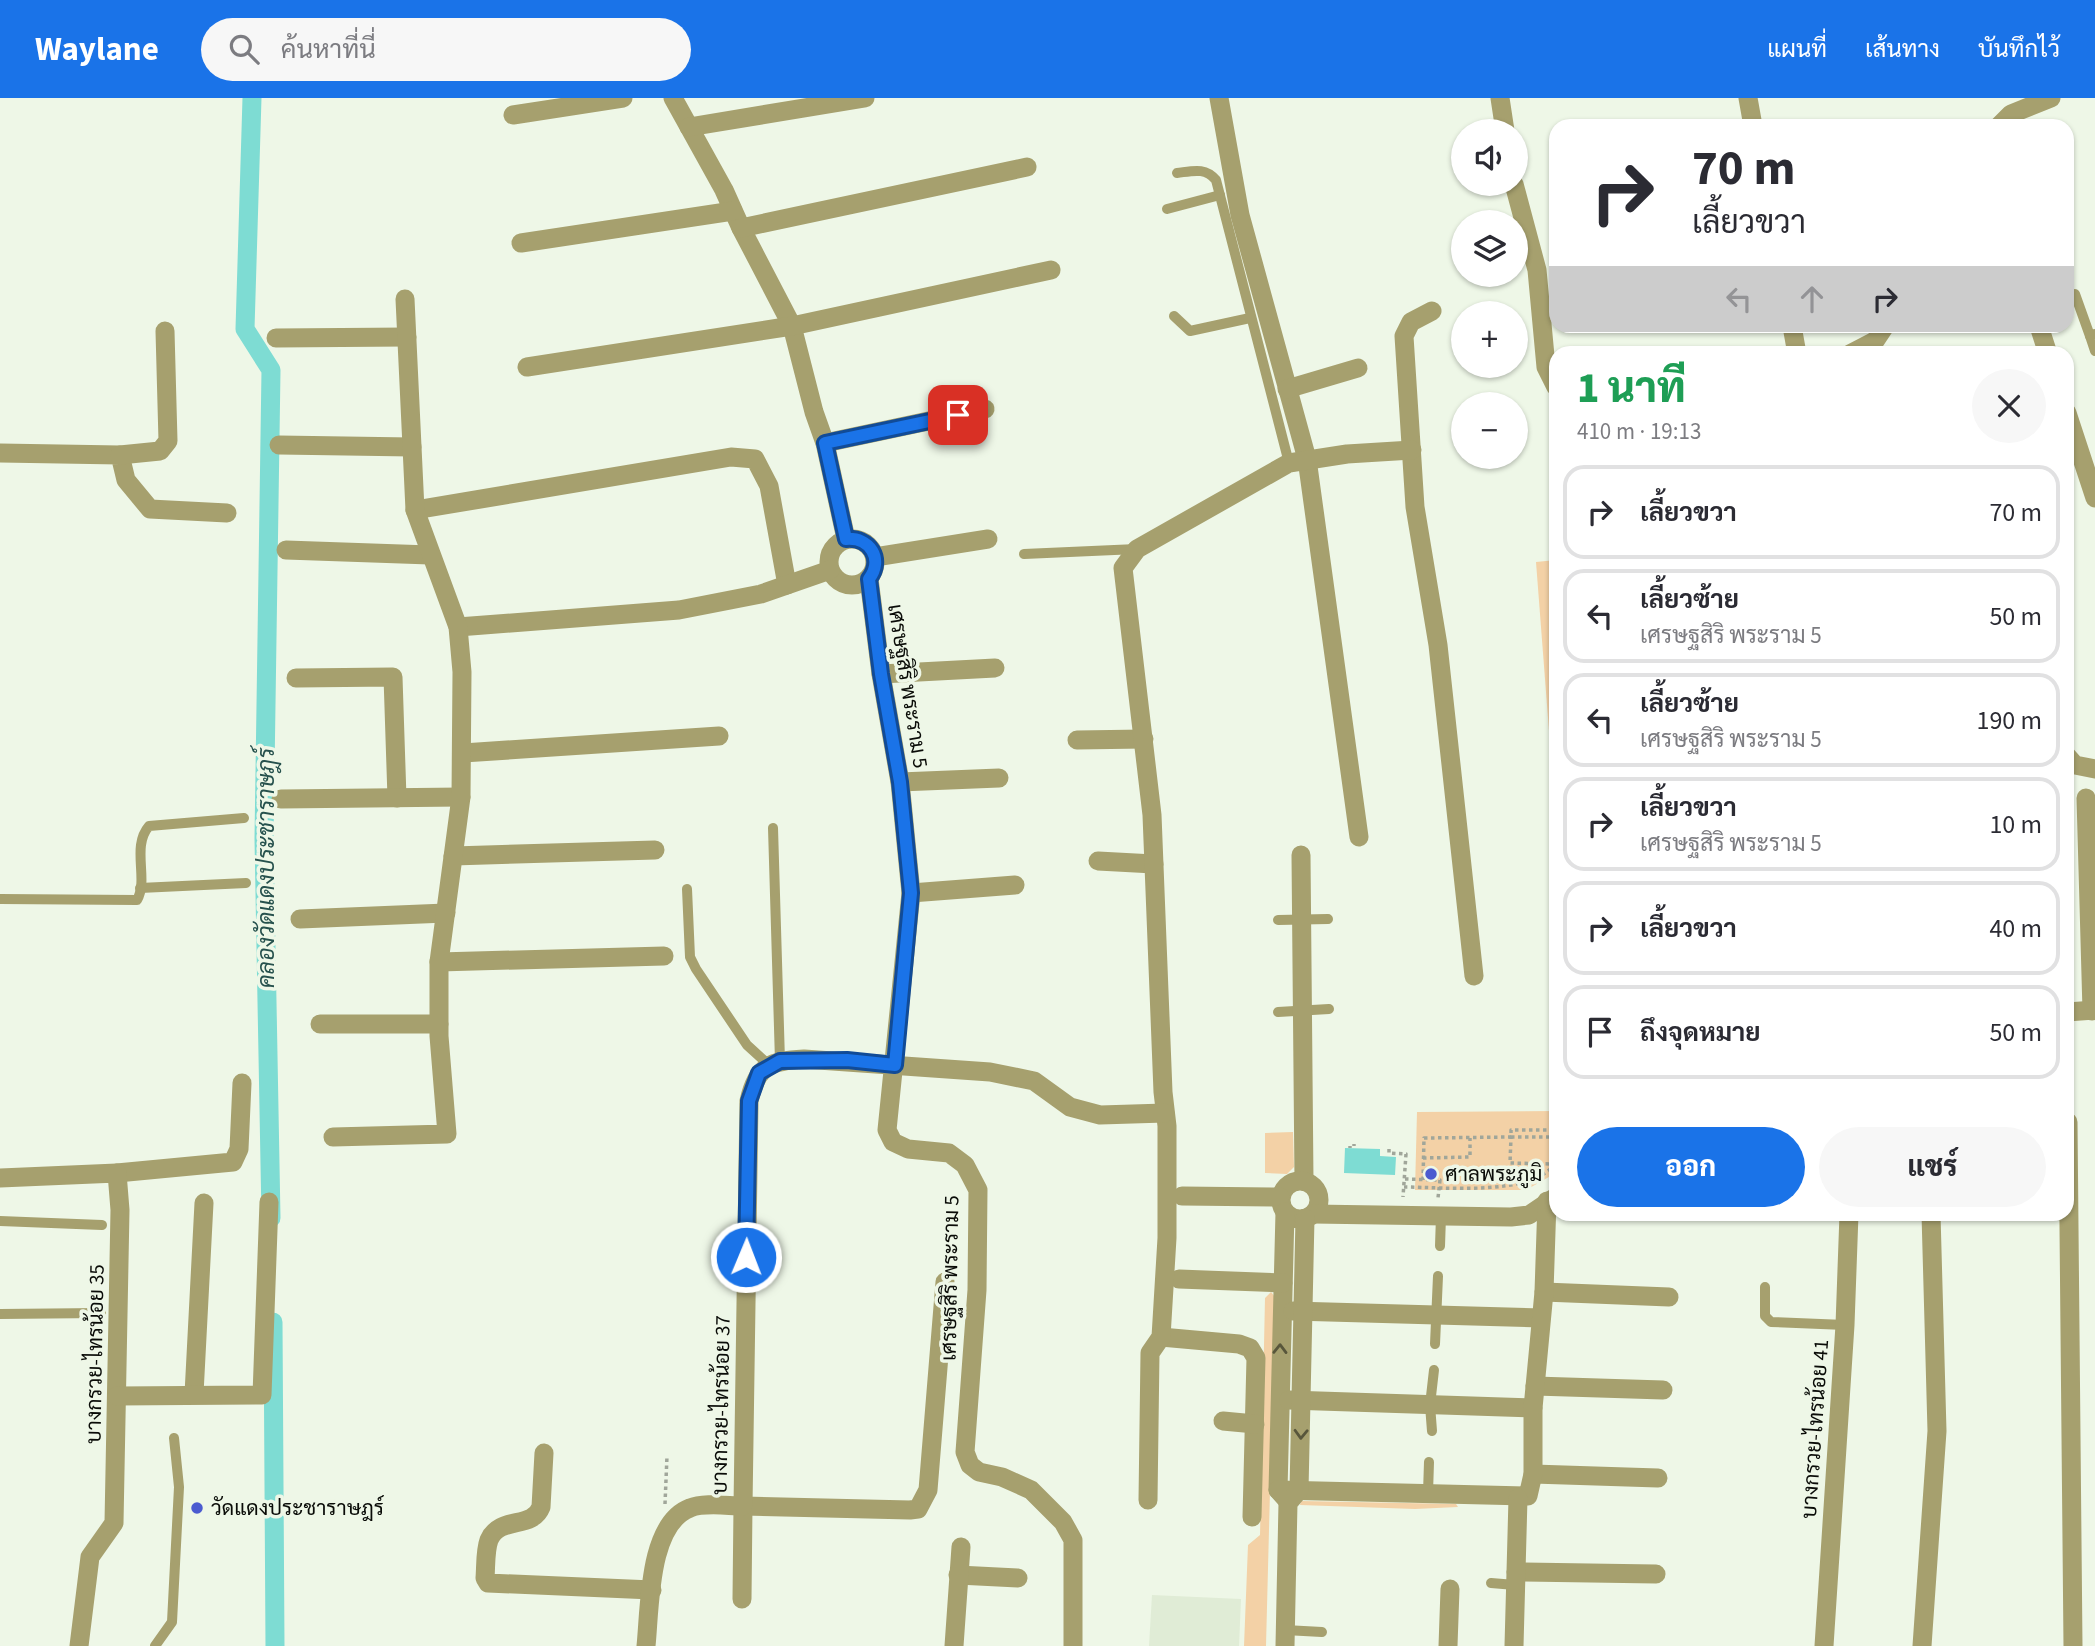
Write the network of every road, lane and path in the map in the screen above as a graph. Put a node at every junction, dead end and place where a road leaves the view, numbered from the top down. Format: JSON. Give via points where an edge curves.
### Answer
{"nodes":[{"id":1,"x":623,"y":98,"type":"edge"},
{"id":2,"x":674,"y":98,"type":"edge"},
{"id":3,"x":864,"y":98,"type":"edge"},
{"id":4,"x":1219,"y":98,"type":"edge"},
{"id":5,"x":1500,"y":98,"type":"edge"},
{"id":6,"x":1748,"y":98,"type":"edge"},
{"id":7,"x":2051,"y":98,"type":"edge"},
{"id":8,"x":513,"y":114,"type":"dead end"},
{"id":9,"x":1503,"y":119,"type":"edge"},
{"id":10,"x":1752,"y":119,"type":"edge"},
{"id":11,"x":2006,"y":119,"type":"edge"},
{"id":12,"x":689,"y":127,"type":"junction"},
{"id":13,"x":1027,"y":167,"type":"dead end"},
{"id":14,"x":1177,"y":173,"type":"dead end"},
{"id":15,"x":1220,"y":195,"type":"junction"},
{"id":16,"x":1517,"y":196,"type":"edge"},
{"id":17,"x":1167,"y":209,"type":"dead end"},
{"id":18,"x":737,"y":219,"type":"junction"},
{"id":19,"x":521,"y":243,"type":"dead end"},
{"id":20,"x":1051,"y":270,"type":"dead end"},
{"id":21,"x":2075,"y":294,"type":"dead end"},
{"id":22,"x":405,"y":299,"type":"dead end"},
{"id":23,"x":1432,"y":311,"type":"dead end"},
{"id":24,"x":1174,"y":316,"type":"dead end"},
{"id":25,"x":1250,"y":318,"type":"junction"},
{"id":26,"x":792,"y":326,"type":"junction"},
{"id":27,"x":165,"y":331,"type":"dead end"},
{"id":28,"x":1880,"y":333,"type":"edge"},
{"id":29,"x":2092,"y":335,"type":"edge"},
{"id":30,"x":407,"y":337,"type":"junction"},
{"id":31,"x":276,"y":338,"type":"dead end"},
{"id":32,"x":1865,"y":346,"type":"edge"},
{"id":33,"x":2095,"y":351,"type":"edge"},
{"id":34,"x":527,"y":367,"type":"dead end"},
{"id":35,"x":1358,"y":368,"type":"dead end"},
{"id":36,"x":1549,"y":373,"type":"edge"},
{"id":37,"x":1287,"y":389,"type":"junction"},
{"id":38,"x":985,"y":409,"type":"dead end"},
{"id":39,"x":2074,"y":434,"type":"edge"},
{"id":40,"x":825,"y":443,"type":"junction"},
{"id":41,"x":278,"y":445,"type":"dead end"},
{"id":42,"x":412,"y":447,"type":"junction"},
{"id":43,"x":1412,"y":450,"type":"junction"},
{"id":44,"x":0,"y":453,"type":"edge"},
{"id":45,"x":120,"y":455,"type":"junction"},
{"id":46,"x":1298,"y":461,"type":"junction"},
{"id":47,"x":2095,"y":498,"type":"edge"},
{"id":48,"x":415,"y":510,"type":"junction"},
{"id":49,"x":227,"y":513,"type":"dead end"},
{"id":50,"x":988,"y":538,"type":"dead end"},
{"id":51,"x":846,"y":539,"type":"junction"},
{"id":52,"x":286,"y":550,"type":"dead end"},
{"id":53,"x":1137,"y":550,"type":"junction"},
{"id":54,"x":1024,"y":554,"type":"dead end"},
{"id":55,"x":429,"y":555,"type":"junction"},
{"id":56,"x":875,"y":557,"type":"junction"},
{"id":57,"x":830,"y":570,"type":"junction"},
{"id":58,"x":869,"y":579,"type":"junction"},
{"id":59,"x":787,"y":585,"type":"junction"},
{"id":60,"x":458,"y":627,"type":"junction"},
{"id":61,"x":995,"y":668,"type":"dead end"},
{"id":62,"x":881,"y":674,"type":"junction"},
{"id":63,"x":296,"y":678,"type":"dead end"},
{"id":64,"x":719,"y":736,"type":"dead end"},
{"id":65,"x":1144,"y":739,"type":"junction"},
{"id":66,"x":1077,"y":740,"type":"dead end"},
{"id":67,"x":463,"y":753,"type":"junction"},
{"id":68,"x":2074,"y":764,"type":"edge"},
{"id":69,"x":2095,"y":769,"type":"edge"},
{"id":70,"x":999,"y":778,"type":"dead end"},
{"id":71,"x":900,"y":782,"type":"junction"},
{"id":72,"x":461,"y":797,"type":"junction"},
{"id":73,"x":397,"y":798,"type":"junction"},
{"id":74,"x":2086,"y":798,"type":"dead end"},
{"id":75,"x":281,"y":799,"type":"dead end"},
{"id":76,"x":244,"y":818,"type":"dead end"},
{"id":77,"x":773,"y":828,"type":"dead end"},
{"id":78,"x":1359,"y":837,"type":"dead end"},
{"id":79,"x":655,"y":850,"type":"dead end"},
{"id":80,"x":1301,"y":855,"type":"dead end"},
{"id":81,"x":453,"y":856,"type":"junction"},
{"id":82,"x":1098,"y":862,"type":"dead end"},
{"id":83,"x":1154,"y":864,"type":"junction"},
{"id":84,"x":246,"y":883,"type":"dead end"},
{"id":85,"x":1015,"y":885,"type":"dead end"},
{"id":86,"x":140,"y":888,"type":"junction"},
{"id":87,"x":687,"y":889,"type":"dead end"},
{"id":88,"x":911,"y":893,"type":"junction"},
{"id":89,"x":0,"y":899,"type":"edge"},
{"id":90,"x":446,"y":914,"type":"junction"},
{"id":91,"x":300,"y":919,"type":"dead end"},
{"id":92,"x":1328,"y":919,"type":"dead end"},
{"id":93,"x":1278,"y":920,"type":"dead end"},
{"id":94,"x":1301,"y":920,"type":"junction"},
{"id":95,"x":664,"y":956,"type":"dead end"},
{"id":96,"x":439,"y":962,"type":"junction"},
{"id":97,"x":1474,"y":976,"type":"dead end"},
{"id":98,"x":1329,"y":1009,"type":"dead end"},
{"id":99,"x":1302,"y":1010,"type":"junction"},
{"id":100,"x":2093,"y":1011,"type":"edge"},
{"id":101,"x":1278,"y":1012,"type":"dead end"},
{"id":102,"x":2074,"y":1012,"type":"edge"},
{"id":103,"x":320,"y":1024,"type":"dead end"},
{"id":104,"x":439,"y":1024,"type":"junction"},
{"id":105,"x":774,"y":1063,"type":"junction"},
{"id":106,"x":895,"y":1065,"type":"junction"},
{"id":107,"x":242,"y":1083,"type":"dead end"},
{"id":108,"x":1165,"y":1113,"type":"junction"},
{"id":109,"x":1549,"y":1130,"type":"edge"},
{"id":110,"x":1511,"y":1137,"type":"junction"},
{"id":111,"x":333,"y":1138,"type":"dead end"},
{"id":112,"x":1470,"y":1138,"type":"junction"},
{"id":113,"x":1549,"y":1138,"type":"edge"},
{"id":114,"x":1389,"y":1149,"type":"dead end"},
{"id":115,"x":1423,"y":1158,"type":"junction"},
{"id":116,"x":1549,"y":1164,"type":"edge"},
{"id":117,"x":1549,"y":1170,"type":"edge"},
{"id":118,"x":117,"y":1172,"type":"junction"},
{"id":119,"x":0,"y":1179,"type":"edge"},
{"id":120,"x":1405,"y":1179,"type":"junction"},
{"id":121,"x":1423,"y":1180,"type":"junction"},
{"id":122,"x":1304,"y":1181,"type":"junction"},
{"id":123,"x":1439,"y":1187,"type":"junction"},
{"id":124,"x":1182,"y":1196,"type":"dead end"},
{"id":125,"x":1549,"y":1200,"type":"edge"},
{"id":126,"x":269,"y":1202,"type":"dead end"},
{"id":127,"x":204,"y":1203,"type":"dead end"},
{"id":128,"x":1283,"y":1205,"type":"junction"},
{"id":129,"x":1309,"y":1216,"type":"junction"},
{"id":130,"x":1441,"y":1216,"type":"junction"},
{"id":131,"x":0,"y":1221,"type":"edge"},
{"id":132,"x":1549,"y":1221,"type":"edge"},
{"id":133,"x":1849,"y":1221,"type":"edge"},
{"id":134,"x":1931,"y":1221,"type":"edge"},
{"id":135,"x":2069,"y":1221,"type":"edge"},
{"id":136,"x":102,"y":1225,"type":"dead end"},
{"id":137,"x":1440,"y":1246,"type":"dead end"},
{"id":138,"x":1438,"y":1276,"type":"dead end"},
{"id":139,"x":1179,"y":1279,"type":"dead end"},
{"id":140,"x":945,"y":1282,"type":"dead end"},
{"id":141,"x":1283,"y":1283,"type":"junction"},
{"id":142,"x":1765,"y":1287,"type":"dead end"},
{"id":143,"x":1544,"y":1292,"type":"junction"},
{"id":144,"x":1669,"y":1297,"type":"dead end"},
{"id":145,"x":1281,"y":1311,"type":"junction"},
{"id":146,"x":1304,"y":1311,"type":"junction"},
{"id":147,"x":101,"y":1312,"type":"dead end"},
{"id":148,"x":0,"y":1314,"type":"edge"},
{"id":149,"x":1436,"y":1316,"type":"junction"},
{"id":150,"x":1541,"y":1318,"type":"junction"},
{"id":151,"x":1845,"y":1325,"type":"junction"},
{"id":152,"x":1161,"y":1337,"type":"junction"},
{"id":153,"x":1435,"y":1344,"type":"dead end"},
{"id":154,"x":1434,"y":1370,"type":"dead end"},
{"id":155,"x":1535,"y":1386,"type":"junction"},
{"id":156,"x":1663,"y":1390,"type":"dead end"},
{"id":157,"x":194,"y":1394,"type":"junction"},
{"id":158,"x":117,"y":1396,"type":"junction"},
{"id":159,"x":1280,"y":1400,"type":"junction"},
{"id":160,"x":1303,"y":1401,"type":"junction"},
{"id":161,"x":1430,"y":1405,"type":"junction"},
{"id":162,"x":1533,"y":1408,"type":"junction"},
{"id":163,"x":1223,"y":1421,"type":"dead end"},
{"id":164,"x":1255,"y":1424,"type":"junction"},
{"id":165,"x":1433,"y":1431,"type":"dead end"},
{"id":166,"x":174,"y":1438,"type":"dead end"},
{"id":167,"x":544,"y":1453,"type":"dead end"},
{"id":168,"x":667,"y":1456,"type":"dead end"},
{"id":169,"x":1429,"y":1462,"type":"dead end"},
{"id":170,"x":1533,"y":1475,"type":"junction"},
{"id":171,"x":1658,"y":1478,"type":"dead end"},
{"id":172,"x":1428,"y":1493,"type":"junction"},
{"id":173,"x":1289,"y":1494,"type":"junction"},
{"id":174,"x":1518,"y":1498,"type":"junction"},
{"id":175,"x":1148,"y":1500,"type":"dead end"},
{"id":176,"x":743,"y":1506,"type":"junction"},
{"id":177,"x":1252,"y":1517,"type":"dead end"},
{"id":178,"x":664,"y":1530,"type":"junction"},
{"id":179,"x":961,"y":1547,"type":"dead end"},
{"id":180,"x":1656,"y":1574,"type":"dead end"},
{"id":181,"x":958,"y":1575,"type":"junction"},
{"id":182,"x":1018,"y":1578,"type":"dead end"},
{"id":183,"x":1516,"y":1578,"type":"junction"},
{"id":184,"x":1491,"y":1583,"type":"dead end"},
{"id":185,"x":1450,"y":1589,"type":"dead end"},
{"id":186,"x":652,"y":1590,"type":"junction"},
{"id":187,"x":742,"y":1599,"type":"dead end"},
{"id":188,"x":1322,"y":1632,"type":"dead end"},
{"id":189,"x":1285,"y":1638,"type":"edge"},
{"id":190,"x":79,"y":1646,"type":"edge"},
{"id":191,"x":155,"y":1646,"type":"edge"},
{"id":192,"x":646,"y":1646,"type":"edge"},
{"id":193,"x":954,"y":1646,"type":"edge"},
{"id":194,"x":1073,"y":1646,"type":"edge"},
{"id":195,"x":1448,"y":1646,"type":"edge"},
{"id":196,"x":1514,"y":1646,"type":"edge"},
{"id":197,"x":1824,"y":1646,"type":"edge"},
{"id":198,"x":1922,"y":1646,"type":"edge"},
{"id":199,"x":2073,"y":1646,"type":"edge"}],
"edges":[{"from":1,"to":8,"type":"street"},
{"from":2,"to":12,"type":"street"},
{"from":3,"to":12,"type":"street"},
{"from":4,"to":37,"type":"street","via":[[1240,215]]},
{"from":5,"to":9,"type":"street"},
{"from":6,"to":10,"type":"street"},
{"from":7,"to":11,"type":"street"},
{"from":12,"to":18,"type":"street"},
{"from":13,"to":18,"type":"street"},
{"from":14,"to":15,"type":"lane","via":[[1209,172]]},
{"from":15,"to":17,"type":"lane"},
{"from":15,"to":25,"type":"lane"},
{"from":16,"to":36,"type":"street","via":[[1537,270]]},
{"from":18,"to":19,"type":"street"},
{"from":18,"to":26,"type":"street"},
{"from":20,"to":26,"type":"street"},
{"from":21,"to":29,"type":"lane"},
{"from":22,"to":30,"type":"street"},
{"from":23,"to":43,"type":"street","via":[[1411,322],[1404,336]]},
{"from":24,"to":25,"type":"lane","via":[[1190,331]]},
{"from":25,"to":46,"type":"lane"},
{"from":26,"to":34,"type":"street"},
{"from":26,"to":40,"type":"street"},
{"from":27,"to":45,"type":"street","via":[[168,441],[160,451]]},
{"from":28,"to":32,"type":"street"},
{"from":29,"to":33,"type":"lane"},
{"from":30,"to":31,"type":"street"},
{"from":30,"to":42,"type":"street"},
{"from":35,"to":37,"type":"street"},
{"from":37,"to":46,"type":"street"},
{"from":38,"to":40,"type":"street"},
{"from":39,"to":47,"type":"street"},
{"from":40,"to":51,"type":"street"},
{"from":41,"to":42,"type":"street"},
{"from":42,"to":48,"type":"street"},
{"from":43,"to":46,"type":"street"},
{"from":43,"to":97,"type":"street","via":[[1415,507],[1438,645]]},
{"from":44,"to":45,"type":"street"},
{"from":45,"to":49,"type":"street","via":[[126,480],[150,509]]},
{"from":46,"to":53,"type":"street"},
{"from":46,"to":78,"type":"street"},
{"from":48,"to":55,"type":"street"},
{"from":48,"to":59,"type":"street","via":[[731,457],[755,459],[769,486]]},
{"from":50,"to":56,"type":"street"},
{"from":51,"to":56,"type":"street","via":[[868,544]]},
{"from":51,"to":57,"type":"street","via":[[830,555]]},
{"from":52,"to":55,"type":"street"},
{"from":53,"to":54,"type":"lane"},
{"from":53,"to":65,"type":"street","via":[[1126,561],[1123,574]]},
{"from":55,"to":60,"type":"street"},
{"from":56,"to":58,"type":"street","name":"เศรษฐสิริ พระราม 5"},
{"from":57,"to":58,"type":"street","name":"เศรษฐสิริ พระราม 5","via":[[847,585]]},
{"from":57,"to":59,"type":"street"},
{"from":58,"to":62,"type":"street","name":"เศรษฐสิริ พระราม 5"},
{"from":59,"to":60,"type":"street","via":[[679,610]]},
{"from":60,"to":67,"type":"street"},
{"from":61,"to":62,"type":"street"},
{"from":62,"to":71,"type":"street","name":"เศรษฐสิริ พระราม 5"},
{"from":63,"to":73,"type":"street","via":[[393,677]]},
{"from":64,"to":67,"type":"street"},
{"from":65,"to":66,"type":"street"},
{"from":65,"to":83,"type":"street"},
{"from":67,"to":72,"type":"street"},
{"from":68,"to":69,"type":"street"},
{"from":70,"to":71,"type":"street"},
{"from":71,"to":88,"type":"street","name":"เศรษฐสิริ พระราม 5"},
{"from":72,"to":73,"type":"street"},
{"from":72,"to":81,"type":"street"},
{"from":73,"to":75,"type":"street"},
{"from":74,"to":100,"type":"street"},
{"from":76,"to":86,"type":"lane","via":[[149,826],[140,849]]},
{"from":77,"to":105,"type":"lane"},
{"from":79,"to":81,"type":"street"},
{"from":80,"to":94,"type":"street"},
{"from":81,"to":90,"type":"street"},
{"from":82,"to":83,"type":"street"},
{"from":83,"to":108,"type":"street"},
{"from":84,"to":86,"type":"lane"},
{"from":85,"to":88,"type":"street"},
{"from":86,"to":89,"type":"lane","via":[[137,900]]},
{"from":87,"to":105,"type":"lane","via":[[690,957],[696,969],[747,1045]]},
{"from":88,"to":106,"type":"street","name":"เศรษฐสิริ พระราม 5"},
{"from":90,"to":91,"type":"street"},
{"from":90,"to":96,"type":"street"},
{"from":92,"to":94,"type":"lane"},
{"from":93,"to":94,"type":"lane"},
{"from":94,"to":99,"type":"street"},
{"from":95,"to":96,"type":"street"},
{"from":96,"to":104,"type":"street"},
{"from":98,"to":99,"type":"lane"},
{"from":99,"to":101,"type":"lane"},
{"from":99,"to":122,"type":"street"},
{"from":100,"to":102,"type":"street"},
{"from":103,"to":104,"type":"street"},
{"from":104,"to":111,"type":"street","via":[[447,1134]]},
{"from":105,"to":106,"type":"street","via":[[847,1060]]},
{"from":105,"to":176,"type":"street","name":"บางกรวย-ไทรน้อย 37","via":[[752,1085],[749,1101]]},
{"from":106,"to":108,"type":"street","via":[[990,1072],[1034,1081],[1070,1107],[1100,1115]]},
{"from":106,"to":194,"type":"street","name":"เศรษฐสิริ พระราม 5","via":[[887,1130],[892,1142],[908,1149],[949,1153],[965,1165],[978,1190],[977,1290],[965,1452],[979,1472],[1031,1490],[1063,1522],[1073,1540]]},
{"from":107,"to":118,"type":"street","via":[[238,1157],[233,1162]]},
{"from":108,"to":152,"type":"street","via":[[1167,1238]]},
{"from":109,"to":110,"type":"path","via":[[1511,1130]]},
{"from":110,"to":112,"type":"path"},
{"from":110,"to":113,"type":"path"},
{"from":110,"to":116,"type":"path","via":[[1510,1163]]},
{"from":112,"to":115,"type":"path","via":[[1469,1157]]},
{"from":112,"to":115,"type":"path","via":[[1424,1138]]},
{"from":114,"to":120,"type":"path","via":[[1389,1153],[1406,1154]]},
{"from":115,"to":121,"type":"path"},
{"from":117,"to":123,"type":"path","via":[[1539,1179],[1520,1185]]},
{"from":118,"to":119,"type":"street"},
{"from":118,"to":158,"type":"street","name":"บางกรวย-ไทรน้อย 35"},
{"from":120,"to":121,"type":"path"},
{"from":120,"to":123,"type":"path","via":[[1404,1187]]},
{"from":121,"to":123,"type":"path","via":[[1440,1180]]},
{"from":122,"to":128,"type":"street","via":[[1288,1184]]},
{"from":122,"to":129,"type":"street","via":[[1314,1186],[1319,1197]]},
{"from":124,"to":128,"type":"street"},
{"from":125,"to":130,"type":"street","via":[[1527,1216]]},
{"from":126,"to":157,"type":"street","via":[[262,1395]]},
{"from":127,"to":157,"type":"street"},
{"from":128,"to":129,"type":"street","via":[[1294,1218]]},
{"from":128,"to":141,"type":"street"},
{"from":129,"to":130,"type":"street"},
{"from":129,"to":146,"type":"street"},
{"from":130,"to":137,"type":"lane"},
{"from":131,"to":136,"type":"lane"},
{"from":132,"to":143,"type":"street"},
{"from":133,"to":151,"type":"street","name":"บางกรวย-ไทรน้อย 41"},
{"from":134,"to":198,"type":"street","via":[[1937,1431]]},
{"from":135,"to":199,"type":"street"},
{"from":138,"to":149,"type":"lane"},
{"from":139,"to":141,"type":"street"},
{"from":140,"to":176,"type":"street","via":[[928,1490],[918,1509]]},
{"from":141,"to":145,"type":"street"},
{"from":142,"to":151,"type":"lane","via":[[1765,1316],[1771,1322]]},
{"from":143,"to":144,"type":"street"},
{"from":143,"to":150,"type":"street"},
{"from":145,"to":146,"type":"street"},
{"from":159,"to":145,"type":"street","one_way":true},
{"from":146,"to":149,"type":"street"},
{"from":146,"to":160,"type":"street"},
{"from":147,"to":148,"type":"lane"},
{"from":149,"to":150,"type":"street"},
{"from":149,"to":153,"type":"lane"},
{"from":150,"to":155,"type":"street"},
{"from":151,"to":197,"type":"street","name":"บางกรวย-ไทรน้อย 41"},
{"from":152,"to":164,"type":"street","via":[[1250,1348],[1256,1358]]},
{"from":152,"to":175,"type":"street","via":[[1150,1353]]},
{"from":154,"to":161,"type":"lane"},
{"from":155,"to":156,"type":"street"},
{"from":155,"to":162,"type":"street"},
{"from":157,"to":158,"type":"street"},
{"from":158,"to":190,"type":"street","name":"บางกรวย-ไทรน้อย 35","via":[[114,1523],[90,1557]]},
{"from":159,"to":160,"type":"street"},
{"from":159,"to":173,"type":"street"},
{"from":160,"to":161,"type":"street"},
{"from":160,"to":173,"type":"street","one_way":true},
{"from":161,"to":162,"type":"street"},
{"from":161,"to":165,"type":"lane"},
{"from":162,"to":170,"type":"street"},
{"from":163,"to":164,"type":"street"},
{"from":164,"to":177,"type":"street"},
{"from":166,"to":191,"type":"lane","via":[[179,1487],[172,1622]]},
{"from":167,"to":186,"type":"street","via":[[541,1507],[532,1519],[508,1522],[492,1535],[488,1583]]},
{"from":168,"to":178,"type":"path"},
{"from":169,"to":172,"type":"lane"},
{"from":170,"to":171,"type":"street"},
{"from":170,"to":174,"type":"street","via":[[1530,1493]]},
{"from":172,"to":173,"type":"street"},
{"from":172,"to":174,"type":"street"},
{"from":173,"to":189,"type":"street"},
{"from":174,"to":183,"type":"street"},
{"from":176,"to":178,"type":"street","name":"บางกรวย-ไทรน้อย 37","via":[[691,1507]]},
{"from":176,"to":187,"type":"street"},
{"from":178,"to":186,"type":"street"},
{"from":179,"to":181,"type":"street"},
{"from":180,"to":183,"type":"street"},
{"from":181,"to":182,"type":"street"},
{"from":181,"to":193,"type":"street"},
{"from":183,"to":184,"type":"lane"},
{"from":183,"to":196,"type":"street"},
{"from":185,"to":195,"type":"street"},
{"from":186,"to":192,"type":"street"},
{"from":188,"to":189,"type":"lane"}]}
